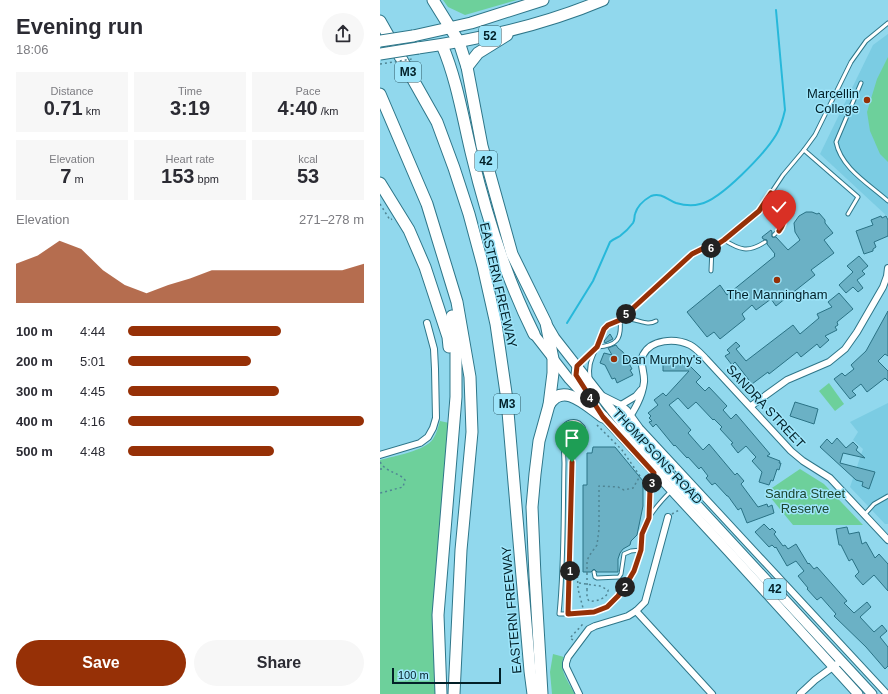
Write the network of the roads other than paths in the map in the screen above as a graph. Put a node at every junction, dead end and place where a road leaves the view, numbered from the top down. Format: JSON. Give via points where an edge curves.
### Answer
{"nodes":[{"id":1,"x":433,"y":0,"type":"edge"},
{"id":2,"x":543,"y":0,"type":"edge"},
{"id":3,"x":603,"y":0,"type":"edge"},
{"id":4,"x":380,"y":21,"type":"edge"},
{"id":5,"x":888,"y":23,"type":"edge"},
{"id":6,"x":451,"y":28,"type":"junction"},
{"id":7,"x":520,"y":28,"type":"junction"},
{"id":8,"x":380,"y":41,"type":"edge"},
{"id":9,"x":459,"y":42,"type":"junction"},
{"id":10,"x":442,"y":45,"type":"junction"},
{"id":11,"x":380,"y":54,"type":"edge"},
{"id":12,"x":467,"y":67,"type":"junction"},
{"id":13,"x":861,"y":83,"type":"dead end"},
{"id":14,"x":380,"y":94,"type":"edge"},
{"id":15,"x":804,"y":150,"type":"junction"},
{"id":16,"x":380,"y":183,"type":"edge"},
{"id":17,"x":771,"y":193,"type":"junction"},
{"id":18,"x":888,"y":201,"type":"edge"},
{"id":19,"x":427,"y":204,"type":"junction"},
{"id":20,"x":848,"y":214,"type":"dead end"},
{"id":21,"x":774,"y":235,"type":"dead end"},
{"id":22,"x":724,"y":240,"type":"junction"},
{"id":23,"x":765,"y":242,"type":"dead end"},
{"id":24,"x":712,"y":248,"type":"junction"},
{"id":25,"x":888,"y":268,"type":"edge"},
{"id":26,"x":711,"y":271,"type":"dead end"},
{"id":27,"x":620,"y":320,"type":"junction"},
{"id":28,"x":656,"y":321,"type":"dead end"},
{"id":29,"x":427,"y":323,"type":"dead end"},
{"id":30,"x":546,"y":323,"type":"junction"},
{"id":31,"x":534,"y":334,"type":"joint"},
{"id":32,"x":597,"y":347,"type":"junction"},
{"id":33,"x":553,"y":358,"type":"junction"},
{"id":34,"x":577,"y":366,"type":"junction"},
{"id":35,"x":591,"y":382,"type":"junction"},
{"id":36,"x":642,"y":388,"type":"junction"},
{"id":37,"x":599,"y":394,"type":"junction"},
{"id":38,"x":456,"y":397,"type":"junction"},
{"id":39,"x":549,"y":405,"type":"junction"},
{"id":40,"x":621,"y":405,"type":"junction"},
{"id":41,"x":751,"y":406,"type":"junction"},
{"id":42,"x":631,"y":415,"type":"junction"},
{"id":43,"x":598,"y":419,"type":"junction"},
{"id":44,"x":624,"y":426,"type":"junction"},
{"id":45,"x":380,"y":455,"type":"edge"},
{"id":46,"x":654,"y":473,"type":"junction"},
{"id":47,"x":675,"y":487,"type":"junction"},
{"id":48,"x":888,"y":496,"type":"edge"},
{"id":49,"x":864,"y":515,"type":"junction"},
{"id":50,"x":668,"y":517,"type":"road end"},
{"id":51,"x":649,"y":518,"type":"junction"},
{"id":52,"x":888,"y":540,"type":"edge"},
{"id":53,"x":641,"y":550,"type":"junction"},
{"id":54,"x":594,"y":572,"type":"dead end"},
{"id":55,"x":636,"y":611,"type":"junction"},
{"id":56,"x":568,"y":614,"type":"junction"},
{"id":57,"x":839,"y":658,"type":"junction"},
{"id":58,"x":831,"y":665,"type":"junction"},
{"id":59,"x":441,"y":694,"type":"edge"},
{"id":60,"x":454,"y":694,"type":"edge"},
{"id":61,"x":533,"y":694,"type":"edge"},
{"id":62,"x":542,"y":694,"type":"edge"},
{"id":63,"x":579,"y":694,"type":"edge"},
{"id":64,"x":712,"y":694,"type":"edge"},
{"id":65,"x":800,"y":694,"type":"edge"},
{"id":66,"x":858,"y":694,"type":"edge"},
{"id":67,"x":872,"y":694,"type":"edge"},
{"id":68,"x":887,"y":694,"type":"edge"}],
"edges":[{"from":1,"to":6,"type":"highway","name":"THOMPSONS ROAD"},
{"from":2,"to":6,"type":"highway","number":"52"},
{"from":3,"to":7,"type":"highway","number":"52"},
{"from":4,"to":61,"type":"highway","name":"EASTERN FREEWAY","number":"M3","via":[[437,122],[469,214],[483,266],[496,324],[507,400]]},
{"from":5,"to":15,"type":"lane","via":[[866,41],[854,58],[815,135]]},
{"from":6,"to":8,"type":"highway","bridge":true},
{"from":6,"to":9,"type":"highway","name":"THOMPSONS ROAD","number":"42"},
{"from":7,"to":9,"type":"highway","number":"52"},
{"from":7,"to":12,"type":"highway","via":[[485,47]]},
{"from":9,"to":10,"type":"highway","number":"52"},
{"from":9,"to":12,"type":"highway","name":"THOMPSONS ROAD","number":"42"},
{"from":10,"to":11,"type":"highway","bridge":true,"via":[[417,53]]},
{"from":10,"to":31,"type":"highway","name":"THOMPSONS ROAD","number":"42","via":[[458,95],[478,180],[499,250],[520,306]]},
{"from":12,"to":30,"type":"highway","name":"THOMPSONS ROAD","number":"42","via":[[482,146],[512,254]]},
{"from":13,"to":18,"type":"lane","via":[[836,142],[846,165]]},
{"from":14,"to":19,"type":"highway","number":"M3"},
{"from":15,"to":17,"type":"lane"},
{"from":15,"to":20,"type":"lane","via":[[858,197]]},
{"from":16,"to":38,"type":"highway","via":[[409,230],[425,267],[448,337]]},
{"from":17,"to":21,"type":"lane","via":[[783,211],[784,220],[782,227]]},
{"from":17,"to":22,"type":"lane","via":[[759,211]]},
{"from":19,"to":38,"type":"highway","number":"M3","via":[[443,262],[451,304],[456,350]]},
{"from":19,"to":60,"type":"highway","number":"M3","via":[[457,302],[470,377],[472,432],[461,550]]},
{"from":22,"to":23,"type":"lane","via":[[745,250]]},
{"from":22,"to":24,"type":"lane"},
{"from":24,"to":26,"type":"lane"},
{"from":24,"to":27,"type":"lane","via":[[692,254]]},
{"from":25,"to":41,"type":"street","via":[[886,281],[845,349],[829,362],[787,380]]},
{"from":27,"to":28,"type":"lane","via":[[649,323]]},
{"from":27,"to":32,"type":"lane","via":[[604,329]]},
{"from":27,"to":32,"type":"lane","via":[[621,331],[617,339],[611,345]]},
{"from":29,"to":45,"type":"street","via":[[435,363],[436,418],[433,428],[428,437],[420,443]]},
{"from":30,"to":33,"type":"highway"},
{"from":30,"to":34,"type":"main road","name":"THOMPSONS ROAD","number":"42"},
{"from":31,"to":33,"type":"main road","name":"THOMPSONS ROAD","number":"42"},
{"from":32,"to":34,"type":"lane"},
{"from":32,"to":35,"type":"lane","via":[[589,365]]},
{"from":33,"to":39,"type":"highway"},
{"from":33,"to":43,"type":"main road","name":"THOMPSONS ROAD","number":"42"},
{"from":34,"to":35,"type":"main road","name":"THOMPSONS ROAD","number":"42"},
{"from":34,"to":43,"type":"main road","via":[[575,372],[578,380]]},
{"from":35,"to":37,"type":"main road","name":"THOMPSONS ROAD","number":"42"},
{"from":36,"to":40,"type":"street","via":[[636,396]]},
{"from":36,"to":41,"type":"street","name":"SANDRA STREET","via":[[644,376],[641,360],[644,353],[656,344],[677,342],[691,345]]},
{"from":36,"to":42,"type":"street","name":"SANDRA STREET","via":[[638,404]]},
{"from":37,"to":40,"type":"street","name":"THOMPSONS ROAD"},
{"from":37,"to":44,"type":"main road","name":"THOMPSONS ROAD","number":"42"},
{"from":38,"to":59,"type":"highway","number":"M3","via":[[438,615]]},
{"from":39,"to":43,"type":"highway","via":[[552,399],[564,394],[577,399]]},
{"from":39,"to":62,"type":"highway","via":[[539,441],[532,506]]},
{"from":40,"to":42,"type":"street","name":"THOMPSONS ROAD"},
{"from":41,"to":49,"type":"street","name":"SANDRA STREET","via":[[791,451],[826,474]]},
{"from":42,"to":44,"type":"street","name":"SANDRA STREET"},
{"from":42,"to":68,"type":"street","name":"THOMPSONS ROAD","via":[[640,428]]},
{"from":43,"to":46,"type":"main road","name":"THOMPSONS ROAD","number":"42"},
{"from":44,"to":47,"type":"main road","name":"THOMPSONS ROAD","number":"42"},
{"from":46,"to":47,"type":"main road","name":"THOMPSONS ROAD","number":"42"},
{"from":46,"to":51,"type":"lane","via":[[650,489]]},
{"from":47,"to":51,"type":"lane","via":[[662,499]]},
{"from":47,"to":57,"type":"main road","name":"THOMPSONS ROAD","number":"42"},
{"from":47,"to":58,"type":"main road","name":"THOMPSONS ROAD","number":"42","via":[[686,505]]},
{"from":48,"to":49,"type":"lane","via":[[874,504]]},
{"from":49,"to":52,"type":"street","name":"SANDRA STREET"},
{"from":50,"to":55,"type":"street","via":[[646,599]]},
{"from":51,"to":53,"type":"lane","via":[[642,534]]},
{"from":53,"to":54,"type":"lane","via":[[624,554],[619,577],[597,578]]},
{"from":53,"to":56,"type":"lane","via":[[627,583],[607,607],[594,612]]},
{"from":55,"to":63,"type":"street","via":[[589,629],[571,653],[566,667]]},
{"from":55,"to":64,"type":"street"},
{"from":56,"to":56,"type":"lane","via":[[573,448],[584,432],[580,423],[574,421],[564,426],[562,432],[564,463],[559,614]]},
{"from":57,"to":58,"type":"street"},
{"from":57,"to":67,"type":"main road","name":"THOMPSONS ROAD","number":"42"},
{"from":58,"to":65,"type":"street"},
{"from":58,"to":66,"type":"main road","name":"THOMPSONS ROAD","number":"42"}]}
